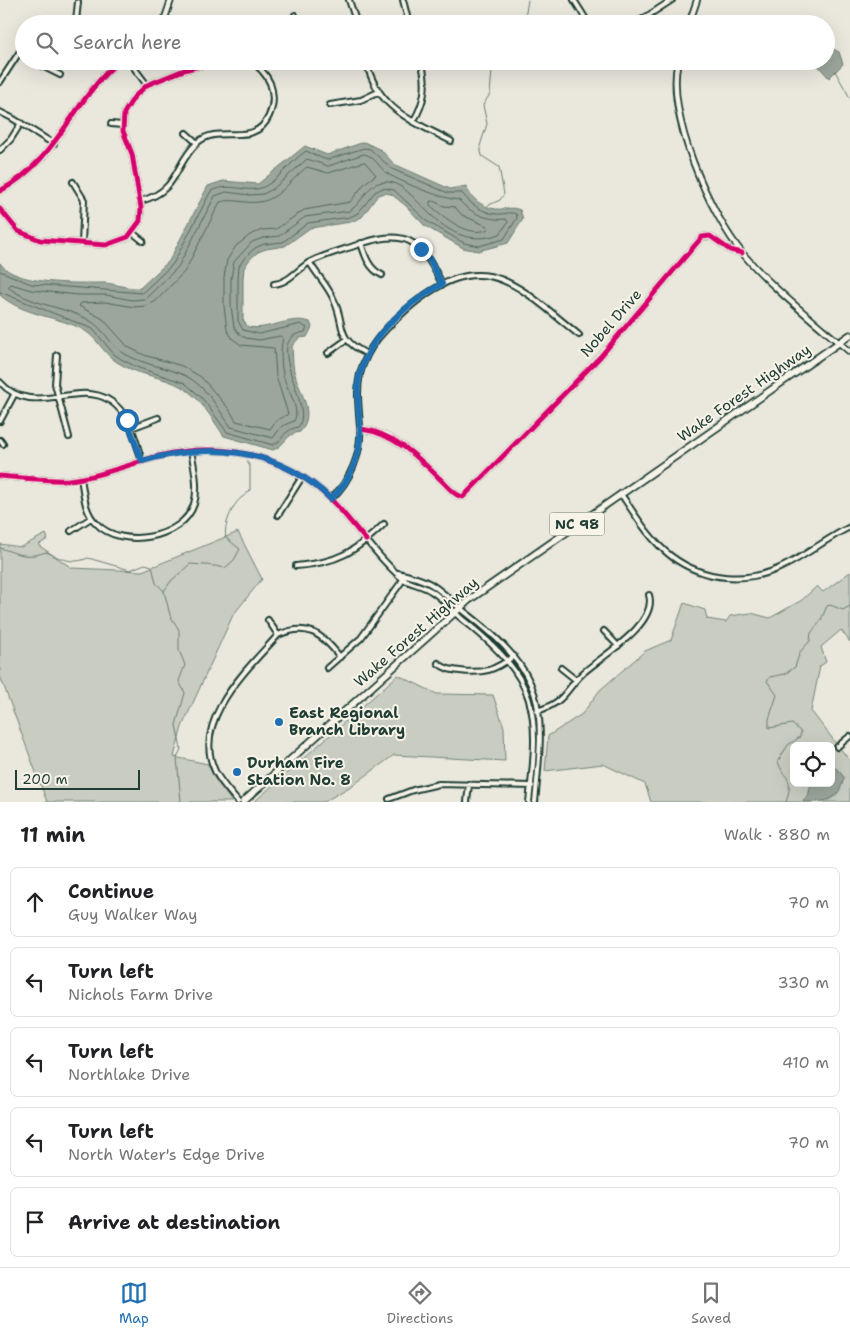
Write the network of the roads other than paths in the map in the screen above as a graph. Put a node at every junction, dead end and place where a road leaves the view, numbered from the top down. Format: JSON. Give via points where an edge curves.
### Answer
{"nodes":[{"id":1,"x":171,"y":0,"type":"edge"},
{"id":2,"x":349,"y":0,"type":"edge"},
{"id":3,"x":403,"y":0,"type":"edge"},
{"id":4,"x":574,"y":0,"type":"edge"},
{"id":5,"x":672,"y":0,"type":"edge"},
{"id":6,"x":697,"y":0,"type":"edge"},
{"id":7,"x":78,"y":2,"type":"dead end"},
{"id":8,"x":77,"y":15,"type":"edge"},
{"id":9,"x":166,"y":15,"type":"edge"},
{"id":10,"x":354,"y":15,"type":"edge"},
{"id":11,"x":407,"y":15,"type":"edge"},
{"id":12,"x":583,"y":15,"type":"edge"},
{"id":13,"x":649,"y":15,"type":"edge"},
{"id":14,"x":693,"y":15,"type":"edge"},
{"id":15,"x":15,"y":57,"type":"edge"},
{"id":16,"x":50,"y":70,"type":"edge"},
{"id":17,"x":110,"y":70,"type":"edge"},
{"id":18,"x":136,"y":70,"type":"edge"},
{"id":19,"x":184,"y":70,"type":"edge"},
{"id":20,"x":263,"y":70,"type":"edge"},
{"id":21,"x":369,"y":70,"type":"edge"},
{"id":22,"x":423,"y":70,"type":"edge"},
{"id":23,"x":677,"y":70,"type":"edge"},
{"id":24,"x":60,"y":75,"type":"dead end"},
{"id":25,"x":0,"y":82,"type":"edge"},
{"id":26,"x":147,"y":85,"type":"junction"},
{"id":27,"x":378,"y":92,"type":"junction"},
{"id":28,"x":330,"y":105,"type":"dead end"},
{"id":29,"x":0,"y":112,"type":"edge"},
{"id":30,"x":413,"y":122,"type":"junction"},
{"id":31,"x":21,"y":123,"type":"junction"},
{"id":32,"x":111,"y":124,"type":"dead end"},
{"id":33,"x":122,"y":125,"type":"junction"},
{"id":34,"x":186,"y":133,"type":"dead end"},
{"id":35,"x":451,"y":141,"type":"dead end"},
{"id":36,"x":197,"y":143,"type":"junction"},
{"id":37,"x":54,"y":144,"type":"junction"},
{"id":38,"x":0,"y":150,"type":"edge"},
{"id":39,"x":74,"y":182,"type":"dead end"},
{"id":40,"x":0,"y":191,"type":"edge"},
{"id":41,"x":141,"y":202,"type":"junction"},
{"id":42,"x":0,"y":209,"type":"edge"},
{"id":43,"x":133,"y":233,"type":"junction"},
{"id":44,"x":143,"y":242,"type":"dead end"},
{"id":45,"x":82,"y":243,"type":"junction"},
{"id":46,"x":361,"y":243,"type":"junction"},
{"id":47,"x":742,"y":253,"type":"junction"},
{"id":48,"x":310,"y":263,"type":"junction"},
{"id":49,"x":382,"y":275,"type":"dead end"},
{"id":50,"x":274,"y":284,"type":"dead end"},
{"id":51,"x":442,"y":284,"type":"junction"},
{"id":52,"x":579,"y":335,"type":"dead end"},
{"id":53,"x":850,"y":335,"type":"edge"},
{"id":54,"x":346,"y":340,"type":"junction"},
{"id":55,"x":839,"y":343,"type":"junction"},
{"id":56,"x":850,"y":352,"type":"edge"},
{"id":57,"x":328,"y":353,"type":"dead end"},
{"id":58,"x":368,"y":354,"type":"junction"},
{"id":59,"x":57,"y":355,"type":"dead end"},
{"id":60,"x":0,"y":382,"type":"edge"},
{"id":61,"x":14,"y":395,"type":"junction"},
{"id":62,"x":57,"y":396,"type":"junction"},
{"id":63,"x":158,"y":418,"type":"dead end"},
{"id":64,"x":0,"y":420,"type":"edge"},
{"id":65,"x":132,"y":428,"type":"junction"},
{"id":66,"x":360,"y":429,"type":"junction"},
{"id":67,"x":69,"y":437,"type":"dead end"},
{"id":68,"x":191,"y":450,"type":"junction"},
{"id":69,"x":142,"y":461,"type":"junction"},
{"id":70,"x":0,"y":476,"type":"edge"},
{"id":71,"x":302,"y":477,"type":"junction"},
{"id":72,"x":81,"y":478,"type":"junction"},
{"id":73,"x":620,"y":494,"type":"junction"},
{"id":74,"x":463,"y":497,"type":"junction"},
{"id":75,"x":331,"y":499,"type":"junction"},
{"id":76,"x":466,"y":505,"type":"dead end"},
{"id":77,"x":278,"y":515,"type":"dead end"},
{"id":78,"x":91,"y":518,"type":"junction"},
{"id":79,"x":384,"y":524,"type":"dead end"},
{"id":80,"x":850,"y":527,"type":"edge"},
{"id":81,"x":71,"y":531,"type":"dead end"},
{"id":82,"x":366,"y":540,"type":"junction"},
{"id":83,"x":296,"y":566,"type":"dead end"},
{"id":84,"x":405,"y":577,"type":"junction"},
{"id":85,"x":649,"y":595,"type":"dead end"},
{"id":86,"x":460,"y":608,"type":"junction"},
{"id":87,"x":454,"y":613,"type":"junction"},
{"id":88,"x":268,"y":620,"type":"dead end"},
{"id":89,"x":604,"y":631,"type":"dead end"},
{"id":90,"x":278,"y":635,"type":"junction"},
{"id":91,"x":618,"y":646,"type":"junction"},
{"id":92,"x":514,"y":656,"type":"junction"},
{"id":93,"x":340,"y":658,"type":"junction"},
{"id":94,"x":508,"y":660,"type":"junction"},
{"id":95,"x":438,"y":663,"type":"dead end"},
{"id":96,"x":326,"y":668,"type":"dead end"},
{"id":97,"x":561,"y":668,"type":"dead end"},
{"id":98,"x":576,"y":680,"type":"junction"},
{"id":99,"x":539,"y":710,"type":"junction"},
{"id":100,"x":532,"y":712,"type":"junction"},
{"id":101,"x":850,"y":736,"type":"edge"},
{"id":102,"x":836,"y":747,"type":"dead end"},
{"id":103,"x":470,"y":784,"type":"junction"},
{"id":104,"x":531,"y":786,"type":"junction"},
{"id":105,"x":536,"y":786,"type":"junction"},
{"id":106,"x":389,"y":800,"type":"dead end"},
{"id":107,"x":238,"y":802,"type":"edge"},
{"id":108,"x":243,"y":802,"type":"edge"},
{"id":109,"x":467,"y":802,"type":"edge"},
{"id":110,"x":529,"y":802,"type":"edge"},
{"id":111,"x":535,"y":802,"type":"edge"}],
"edges":[{"from":1,"to":9,"type":"street"},
{"from":2,"to":10,"type":"street"},
{"from":3,"to":11,"type":"street"},
{"from":4,"to":12,"type":"street"},
{"from":5,"to":13,"type":"street"},
{"from":6,"to":14,"type":"street"},
{"from":7,"to":8,"type":"street"},
{"from":15,"to":25,"type":"street"},
{"from":16,"to":24,"type":"street"},
{"from":17,"to":37,"type":"street","via":[[92,88]]},
{"from":18,"to":26,"type":"street"},
{"from":19,"to":26,"type":"street"},
{"from":20,"to":36,"type":"street","via":[[273,97],[267,120],[248,134],[217,134]]},
{"from":21,"to":27,"type":"street"},
{"from":22,"to":30,"type":"street","via":[[425,93]]},
{"from":23,"to":47,"type":"street","via":[[675,89],[682,128],[711,201]]},
{"from":26,"to":33,"type":"street","via":[[128,106]]},
{"from":27,"to":28,"type":"street","via":[[361,100]]},
{"from":27,"to":30,"type":"street","via":[[392,109]]},
{"from":29,"to":31,"type":"street"},
{"from":30,"to":35,"type":"street"},
{"from":31,"to":37,"type":"street"},
{"from":31,"to":38,"type":"street"},
{"from":32,"to":33,"type":"street"},
{"from":33,"to":41,"type":"street","via":[[132,154]]},
{"from":34,"to":36,"type":"street"},
{"from":36,"to":41,"type":"street","via":[[166,189],[158,196]]},
{"from":37,"to":40,"type":"street","via":[[28,174]]},
{"from":39,"to":45,"type":"street","via":[[84,200]]},
{"from":41,"to":43,"type":"street","via":[[140,221]]},
{"from":42,"to":45,"type":"street","via":[[12,225],[32,238]]},
{"from":43,"to":44,"type":"street"},
{"from":43,"to":45,"type":"street","via":[[112,244]]},
{"from":46,"to":48,"type":"street"},
{"from":46,"to":49,"type":"street","via":[[368,261]]},
{"from":46,"to":51,"type":"street","via":[[388,237],[410,241],[428,257]]},
{"from":47,"to":55,"type":"street"},
{"from":47,"to":74,"type":"street","name":"Nobel Drive","via":[[730,250],[710,236],[702,237],[600,358]]},
{"from":48,"to":50,"type":"street","via":[[284,282]]},
{"from":48,"to":54,"type":"street","via":[[334,300]]},
{"from":51,"to":52,"type":"street","via":[[470,275],[503,279],[522,288]]},
{"from":51,"to":58,"type":"street","via":[[388,326]]},
{"from":53,"to":55,"type":"highway","number":"NC 98"},
{"from":54,"to":57,"type":"street"},
{"from":54,"to":58,"type":"street"},
{"from":55,"to":56,"type":"street"},
{"from":55,"to":73,"type":"highway","name":"Wake Forest Highway","number":"NC 98"},
{"from":58,"to":66,"type":"street","via":[[358,384]]},
{"from":59,"to":62,"type":"street"},
{"from":60,"to":61,"type":"street"},
{"from":61,"to":62,"type":"street","via":[[38,400]]},
{"from":61,"to":64,"type":"street"},
{"from":62,"to":65,"type":"street","via":[[82,392],[103,398],[120,410]]},
{"from":62,"to":67,"type":"street"},
{"from":63,"to":65,"type":"street"},
{"from":65,"to":69,"type":"street"},
{"from":66,"to":74,"type":"street","via":[[380,432],[392,439],[429,468],[457,496]]},
{"from":66,"to":75,"type":"street","via":[[355,464],[343,486]]},
{"from":68,"to":69,"type":"street"},
{"from":68,"to":71,"type":"street","via":[[248,454],[276,463]]},
{"from":68,"to":78,"type":"street","via":[[195,502],[188,516],[176,527],[162,533],[125,538],[108,533]]},
{"from":69,"to":72,"type":"street"},
{"from":70,"to":72,"type":"street","via":[[53,480]]},
{"from":71,"to":75,"type":"street"},
{"from":71,"to":77,"type":"street"},
{"from":72,"to":78,"type":"street"},
{"from":73,"to":80,"type":"street","via":[[657,543],[672,557],[693,569],[722,578],[775,570]]},
{"from":73,"to":86,"type":"highway","name":"Wake Forest Highway","number":"NC 98"},
{"from":74,"to":76,"type":"street"},
{"from":75,"to":82,"type":"street"},
{"from":78,"to":81,"type":"street"},
{"from":79,"to":82,"type":"street"},
{"from":82,"to":83,"type":"street","via":[[336,560]]},
{"from":82,"to":84,"type":"street","via":[[388,565]]},
{"from":84,"to":86,"type":"street","via":[[435,585]]},
{"from":84,"to":87,"type":"street","via":[[431,591]]},
{"from":84,"to":93,"type":"street","via":[[362,638]]},
{"from":85,"to":91,"type":"street","via":[[648,611]]},
{"from":86,"to":87,"type":"highway","name":"Wake Forest Highway","number":"NC 98"},
{"from":86,"to":92,"type":"street","via":[[498,638]]},
{"from":87,"to":94,"type":"street"},
{"from":87,"to":108,"type":"highway","name":"Wake Forest Highway","number":"NC 98"},
{"from":88,"to":90,"type":"street"},
{"from":89,"to":91,"type":"street"},
{"from":90,"to":93,"type":"street","via":[[290,630],[312,631],[322,637]]},
{"from":90,"to":107,"type":"street","via":[[222,704],[210,730],[211,760],[215,771]]},
{"from":91,"to":98,"type":"street"},
{"from":92,"to":94,"type":"street"},
{"from":92,"to":99,"type":"street","via":[[533,689]]},
{"from":93,"to":96,"type":"street"},
{"from":94,"to":95,"type":"street","via":[[494,670],[482,673],[447,669]]},
{"from":94,"to":100,"type":"street","via":[[521,680]]},
{"from":97,"to":98,"type":"street"},
{"from":98,"to":99,"type":"street","via":[[557,703]]},
{"from":99,"to":100,"type":"street"},
{"from":99,"to":105,"type":"street","via":[[541,740]]},
{"from":100,"to":104,"type":"street","via":[[535,746]]},
{"from":101,"to":102,"type":"street"},
{"from":103,"to":104,"type":"street"},
{"from":103,"to":106,"type":"street","via":[[424,787]]},
{"from":103,"to":109,"type":"street"},
{"from":104,"to":105,"type":"street"},
{"from":104,"to":110,"type":"street"},
{"from":105,"to":111,"type":"street"}]}
